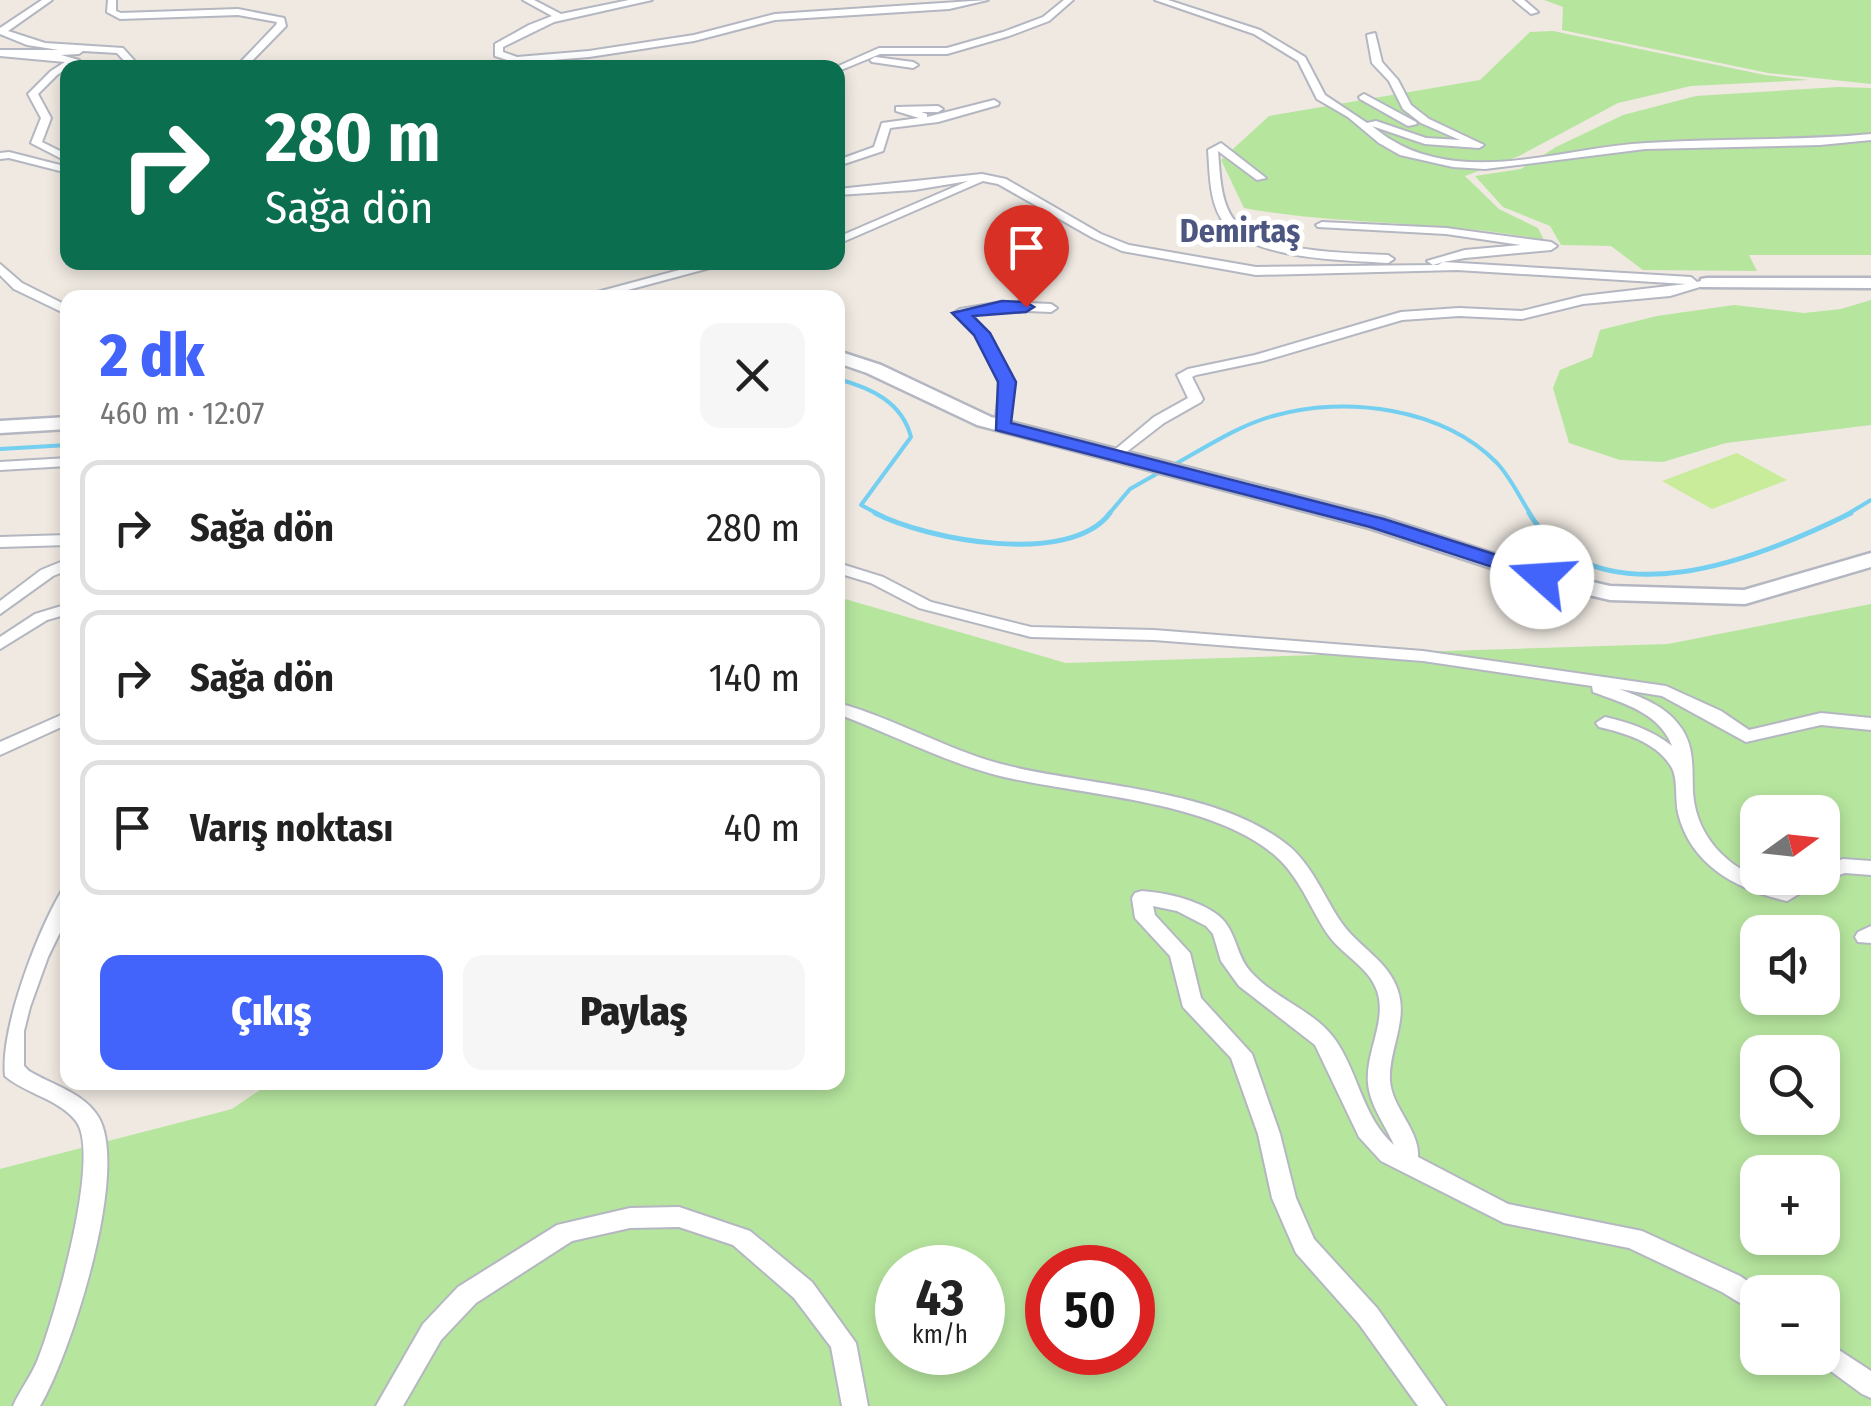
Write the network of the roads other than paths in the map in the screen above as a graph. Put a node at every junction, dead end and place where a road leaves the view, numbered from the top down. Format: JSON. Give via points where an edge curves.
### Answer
{"nodes":[{"id":1,"x":48,"y":0,"type":"edge"},
{"id":2,"x":112,"y":0,"type":"edge"},
{"id":3,"x":527,"y":0,"type":"edge"},
{"id":4,"x":648,"y":0,"type":"edge"},
{"id":5,"x":917,"y":0,"type":"edge"},
{"id":6,"x":984,"y":0,"type":"edge"},
{"id":7,"x":1069,"y":0,"type":"edge"},
{"id":8,"x":1158,"y":0,"type":"edge"},
{"id":9,"x":1518,"y":0,"type":"edge"},
{"id":10,"x":31,"y":4,"type":"edge"},
{"id":11,"x":894,"y":7,"type":"junction"},
{"id":12,"x":1534,"y":12,"type":"dead end"},
{"id":13,"x":558,"y":16,"type":"junction"},
{"id":14,"x":1372,"y":35,"type":"dead end"},
{"id":15,"x":79,"y":50,"type":"junction"},
{"id":16,"x":239,"y":50,"type":"dead end"},
{"id":17,"x":0,"y":53,"type":"edge"},
{"id":18,"x":35,"y":55,"type":"junction"},
{"id":19,"x":569,"y":56,"type":"junction"},
{"id":20,"x":74,"y":60,"type":"edge"},
{"id":21,"x":129,"y":60,"type":"edge"},
{"id":22,"x":240,"y":60,"type":"edge"},
{"id":23,"x":247,"y":60,"type":"edge"},
{"id":24,"x":556,"y":60,"type":"edge"},
{"id":25,"x":845,"y":65,"type":"edge"},
{"id":26,"x":913,"y":65,"type":"dead end"},
{"id":27,"x":845,"y":66,"type":"edge"},
{"id":28,"x":60,"y":72,"type":"edge"},
{"id":29,"x":1364,"y":97,"type":"dead end"},
{"id":30,"x":994,"y":103,"type":"dead end"},
{"id":31,"x":1352,"y":115,"type":"junction"},
{"id":32,"x":1780,"y":134,"type":"dead end"},
{"id":33,"x":1871,"y":137,"type":"edge"},
{"id":34,"x":1447,"y":144,"type":"junction"},
{"id":35,"x":1645,"y":146,"type":"junction"},
{"id":36,"x":60,"y":155,"type":"edge"},
{"id":37,"x":0,"y":156,"type":"edge"},
{"id":38,"x":845,"y":161,"type":"edge"},
{"id":39,"x":60,"y":168,"type":"edge"},
{"id":40,"x":987,"y":177,"type":"junction"},
{"id":41,"x":1262,"y":178,"type":"dead end"},
{"id":42,"x":845,"y":191,"type":"edge"},
{"id":43,"x":1322,"y":225,"type":"dead end"},
{"id":44,"x":845,"y":238,"type":"edge"},
{"id":45,"x":1427,"y":262,"type":"junction"},
{"id":46,"x":0,"y":268,"type":"edge"},
{"id":47,"x":1453,"y":268,"type":"junction"},
{"id":48,"x":694,"y":270,"type":"edge"},
{"id":49,"x":1706,"y":283,"type":"junction"},
{"id":50,"x":1871,"y":283,"type":"edge"},
{"id":51,"x":613,"y":290,"type":"edge"},
{"id":52,"x":60,"y":308,"type":"edge"},
{"id":53,"x":1051,"y":308,"type":"dead end"},
{"id":54,"x":1459,"y":312,"type":"junction"},
{"id":55,"x":1516,"y":327,"type":"dead end"},
{"id":56,"x":845,"y":359,"type":"edge"},
{"id":57,"x":60,"y":422,"type":"edge"},
{"id":58,"x":1002,"y":426,"type":"junction"},
{"id":59,"x":0,"y":427,"type":"edge"},
{"id":60,"x":1116,"y":456,"type":"junction"},
{"id":61,"x":60,"y":462,"type":"edge"},
{"id":62,"x":0,"y":466,"type":"edge"},
{"id":63,"x":60,"y":540,"type":"edge"},
{"id":64,"x":0,"y":542,"type":"edge"},
{"id":65,"x":1871,"y":560,"type":"edge"},
{"id":66,"x":60,"y":567,"type":"edge"},
{"id":67,"x":845,"y":570,"type":"edge"},
{"id":68,"x":0,"y":610,"type":"edge"},
{"id":69,"x":60,"y":611,"type":"edge"},
{"id":70,"x":0,"y":644,"type":"edge"},
{"id":71,"x":1566,"y":676,"type":"junction"},
{"id":72,"x":845,"y":711,"type":"edge"},
{"id":73,"x":60,"y":722,"type":"edge"},
{"id":74,"x":1605,"y":722,"type":"dead end"},
{"id":75,"x":1871,"y":724,"type":"edge"},
{"id":76,"x":0,"y":749,"type":"edge"},
{"id":77,"x":1682,"y":769,"type":"junction"},
{"id":78,"x":1840,"y":867,"type":"edge"},
{"id":79,"x":1871,"y":868,"type":"edge"},
{"id":80,"x":1740,"y":880,"type":"edge"},
{"id":81,"x":60,"y":910,"type":"edge"},
{"id":82,"x":1404,"y":1161,"type":"junction"},
{"id":83,"x":1740,"y":1290,"type":"edge"},
{"id":84,"x":1840,"y":1363,"type":"edge"},
{"id":85,"x":1871,"y":1386,"type":"edge"},
{"id":86,"x":26,"y":1406,"type":"edge"},
{"id":87,"x":389,"y":1406,"type":"edge"},
{"id":88,"x":854,"y":1406,"type":"edge"},
{"id":89,"x":1434,"y":1406,"type":"edge"}],
"edges":[{"from":1,"to":10,"type":"street"},
{"from":2,"to":23,"type":"street","via":[[111,12],[120,16],[238,12],[281,20]]},
{"from":3,"to":13,"type":"street"},
{"from":4,"to":13,"type":"street"},
{"from":5,"to":11,"type":"street"},
{"from":6,"to":11,"type":"street"},
{"from":7,"to":25,"type":"street","via":[[1006,34],[947,50],[879,51]]},
{"from":8,"to":31,"type":"street","via":[[1257,32],[1292,52],[1307,66],[1321,97]]},
{"from":9,"to":12,"type":"street"},
{"from":10,"to":15,"type":"street","via":[[2,31],[34,45]]},
{"from":11,"to":19,"type":"street","via":[[776,17],[694,38]]},
{"from":13,"to":19,"type":"street","via":[[506,40],[498,54],[516,60]]},
{"from":14,"to":34,"type":"street","via":[[1376,63],[1407,107],[1479,146]]},
{"from":15,"to":18,"type":"street"},
{"from":15,"to":21,"type":"street","via":[[120,50]]},
{"from":16,"to":22,"type":"street"},
{"from":17,"to":18,"type":"street"},
{"from":18,"to":20,"type":"street"},
{"from":19,"to":24,"type":"street"},
{"from":26,"to":27,"type":"street","via":[[879,59]]},
{"from":28,"to":36,"type":"street","via":[[33,94],[46,118],[36,143]]},
{"from":29,"to":34,"type":"street"},
{"from":30,"to":38,"type":"street","via":[[886,125],[879,149]]},
{"from":31,"to":34,"type":"street","via":[[1400,135]]},
{"from":31,"to":35,"type":"street","via":[[1404,153],[1464,166]]},
{"from":32,"to":35,"type":"street"},
{"from":33,"to":35,"type":"street"},
{"from":37,"to":39,"type":"street"},
{"from":40,"to":42,"type":"street"},
{"from":40,"to":44,"type":"street"},
{"from":40,"to":47,"type":"street","via":[[1126,248],[1256,271]]},
{"from":41,"to":45,"type":"street","via":[[1229,150],[1213,150],[1216,185],[1237,230],[1292,249]]},
{"from":43,"to":45,"type":"street","via":[[1446,230],[1551,246]]},
{"from":45,"to":47,"type":"street"},
{"from":46,"to":52,"type":"street","via":[[18,286]]},
{"from":47,"to":49,"type":"street"},
{"from":48,"to":51,"type":"street"},
{"from":49,"to":50,"type":"main road"},
{"from":49,"to":54,"type":"street","via":[[1522,315]]},
{"from":53,"to":58,"type":"street","via":[[960,313],[981,333],[1007,382]]},
{"from":54,"to":55,"type":"street"},
{"from":54,"to":60,"type":"street","via":[[1401,316],[1184,375],[1196,400]]},
{"from":56,"to":58,"type":"main road"},
{"from":57,"to":59,"type":"main road"},
{"from":58,"to":60,"type":"main road"},
{"from":60,"to":65,"type":"main road","via":[[1377,523],[1610,593],[1744,597]]},
{"from":61,"to":62,"type":"street"},
{"from":63,"to":64,"type":"street"},
{"from":66,"to":68,"type":"street"},
{"from":67,"to":71,"type":"street","via":[[925,606],[1030,632],[1266,642]]},
{"from":69,"to":70,"type":"street"},
{"from":71,"to":75,"type":"street","via":[[1666,690],[1746,736],[1821,718]]},
{"from":71,"to":77,"type":"street","via":[[1642,704],[1672,727],[1685,754]]},
{"from":72,"to":82,"type":"street","via":[[994,768],[1188,808],[1282,852],[1389,992],[1378,1084],[1405,1140]]},
{"from":73,"to":76,"type":"street"},
{"from":74,"to":77,"type":"street","via":[[1650,738]]},
{"from":77,"to":80,"type":"street","via":[[1685,807],[1698,837],[1714,862]]},
{"from":78,"to":79,"type":"street"},
{"from":81,"to":86,"type":"street","via":[[24,971],[1,1032],[4,1053],[14,1070],[74,1106],[97,1139],[92,1204],[52,1358]]},
{"from":82,"to":83,"type":"street","via":[[1504,1213],[1632,1238]]},
{"from":82,"to":89,"type":"street","via":[[1378,1144],[1330,1048],[1314,1028],[1254,988],[1230,958],[1221,928],[1163,899],[1142,898],[1146,918],[1180,953],[1191,1001],[1241,1054],[1305,1246],[1368,1316]]},
{"from":84,"to":85,"type":"street"},
{"from":87,"to":88,"type":"street","via":[[432,1332],[483,1285],[566,1232],[630,1218],[679,1217],[741,1238],[803,1290],[843,1343]]}]}
